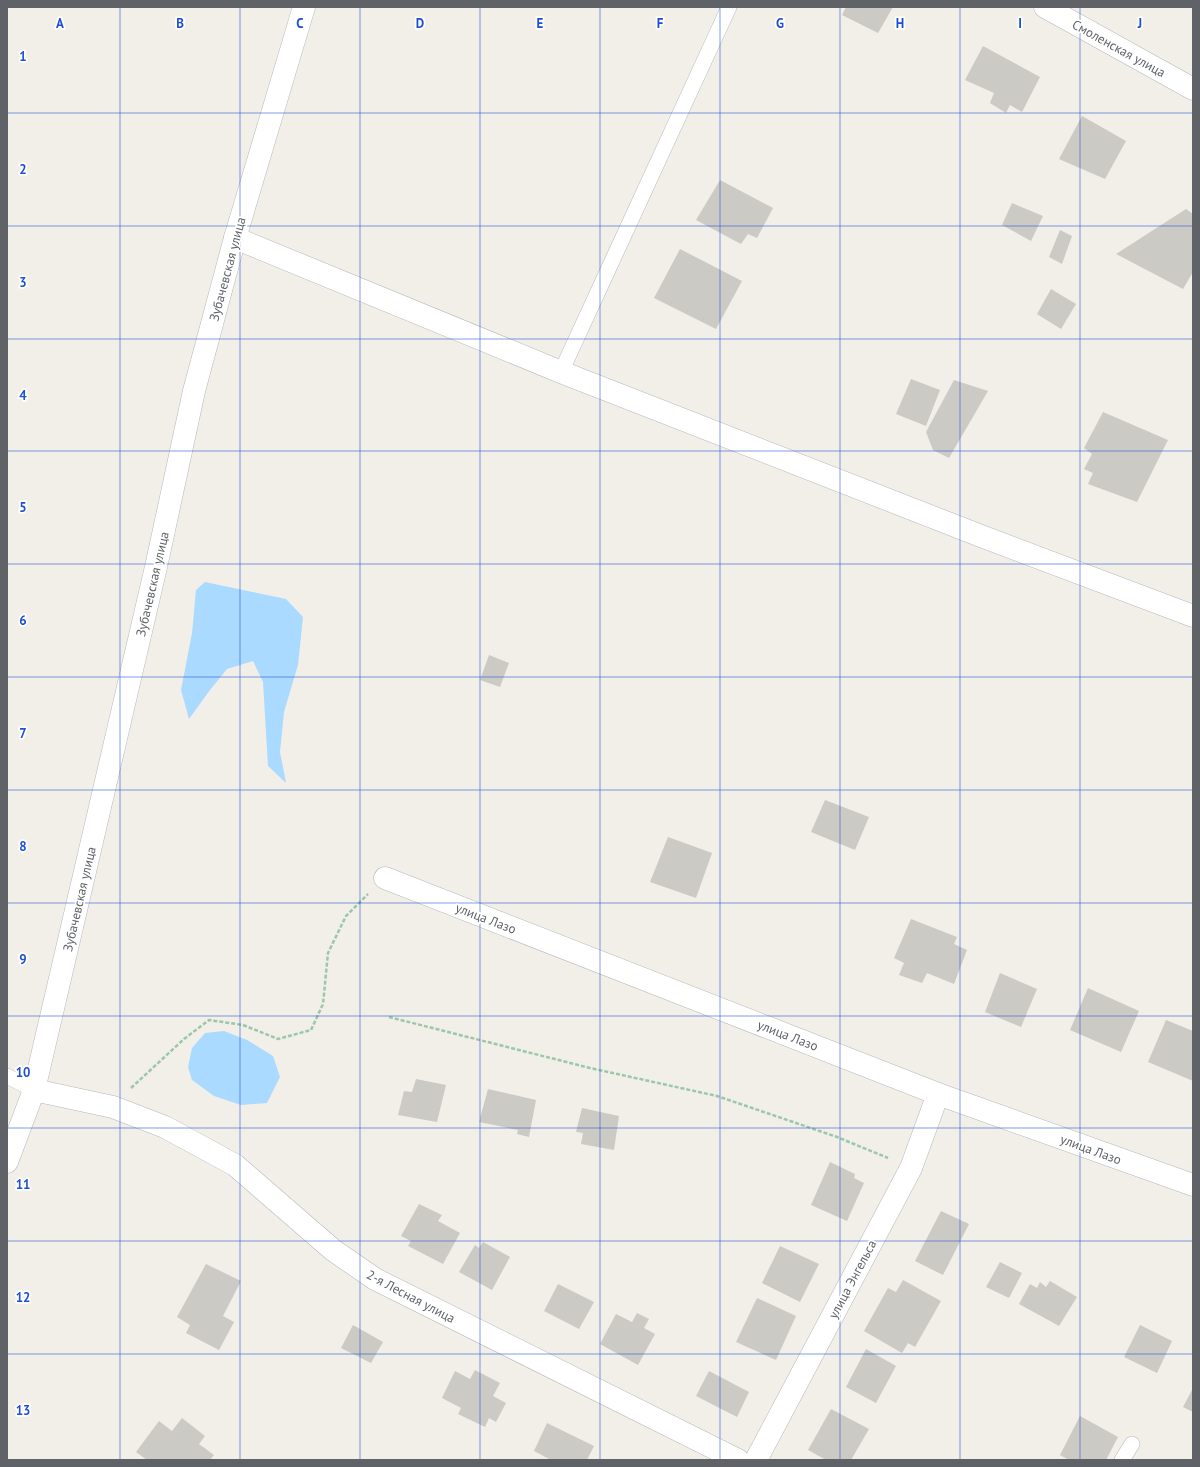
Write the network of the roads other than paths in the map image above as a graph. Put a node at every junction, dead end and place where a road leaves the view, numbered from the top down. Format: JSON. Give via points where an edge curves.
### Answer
{"nodes":[{"id":1,"x":304,"y":7,"type":"edge"},
{"id":2,"x":729,"y":7,"type":"edge"},
{"id":3,"x":1045,"y":7,"type":"edge"},
{"id":4,"x":1193,"y":89,"type":"edge"},
{"id":5,"x":235,"y":238,"type":"junction"},
{"id":6,"x":561,"y":372,"type":"junction"},
{"id":7,"x":1193,"y":616,"type":"edge"},
{"id":8,"x":385,"y":878,"type":"road end"},
{"id":9,"x":7,"y":1076,"type":"edge"},
{"id":10,"x":34,"y":1090,"type":"junction"},
{"id":11,"x":938,"y":1094,"type":"junction"},
{"id":12,"x":7,"y":1162,"type":"edge"},
{"id":13,"x":1193,"y":1185,"type":"edge"},
{"id":14,"x":1132,"y":1444,"type":"dead end"},
{"id":15,"x":738,"y":1460,"type":"edge"},
{"id":16,"x":756,"y":1460,"type":"edge"},
{"id":17,"x":1122,"y":1460,"type":"edge"}],
"edges":[{"from":1,"to":5,"type":"street","name":"Зубачевская улица"},
{"from":2,"to":6,"type":"lane"},
{"from":3,"to":4,"type":"street","name":"Смоленская улица"},
{"from":5,"to":6,"type":"street"},
{"from":5,"to":10,"type":"street","name":"Зубачевская улица","via":[[194,391],[156,567]]},
{"from":6,"to":7,"type":"street"},
{"from":8,"to":11,"type":"street","name":"улица Лазо"},
{"from":9,"to":10,"type":"lane"},
{"from":10,"to":12,"type":"street","name":"Зубачевская улица"},
{"from":10,"to":15,"type":"street","name":"2-я Лесная улица","via":[[113,1107],[165,1127],[234,1165],[333,1250],[375,1279]]},
{"from":11,"to":13,"type":"street","name":"улица Лазо"},
{"from":11,"to":16,"type":"street","name":"улица Энгельса","via":[[910,1168]]},
{"from":14,"to":17,"type":"lane"}]}
